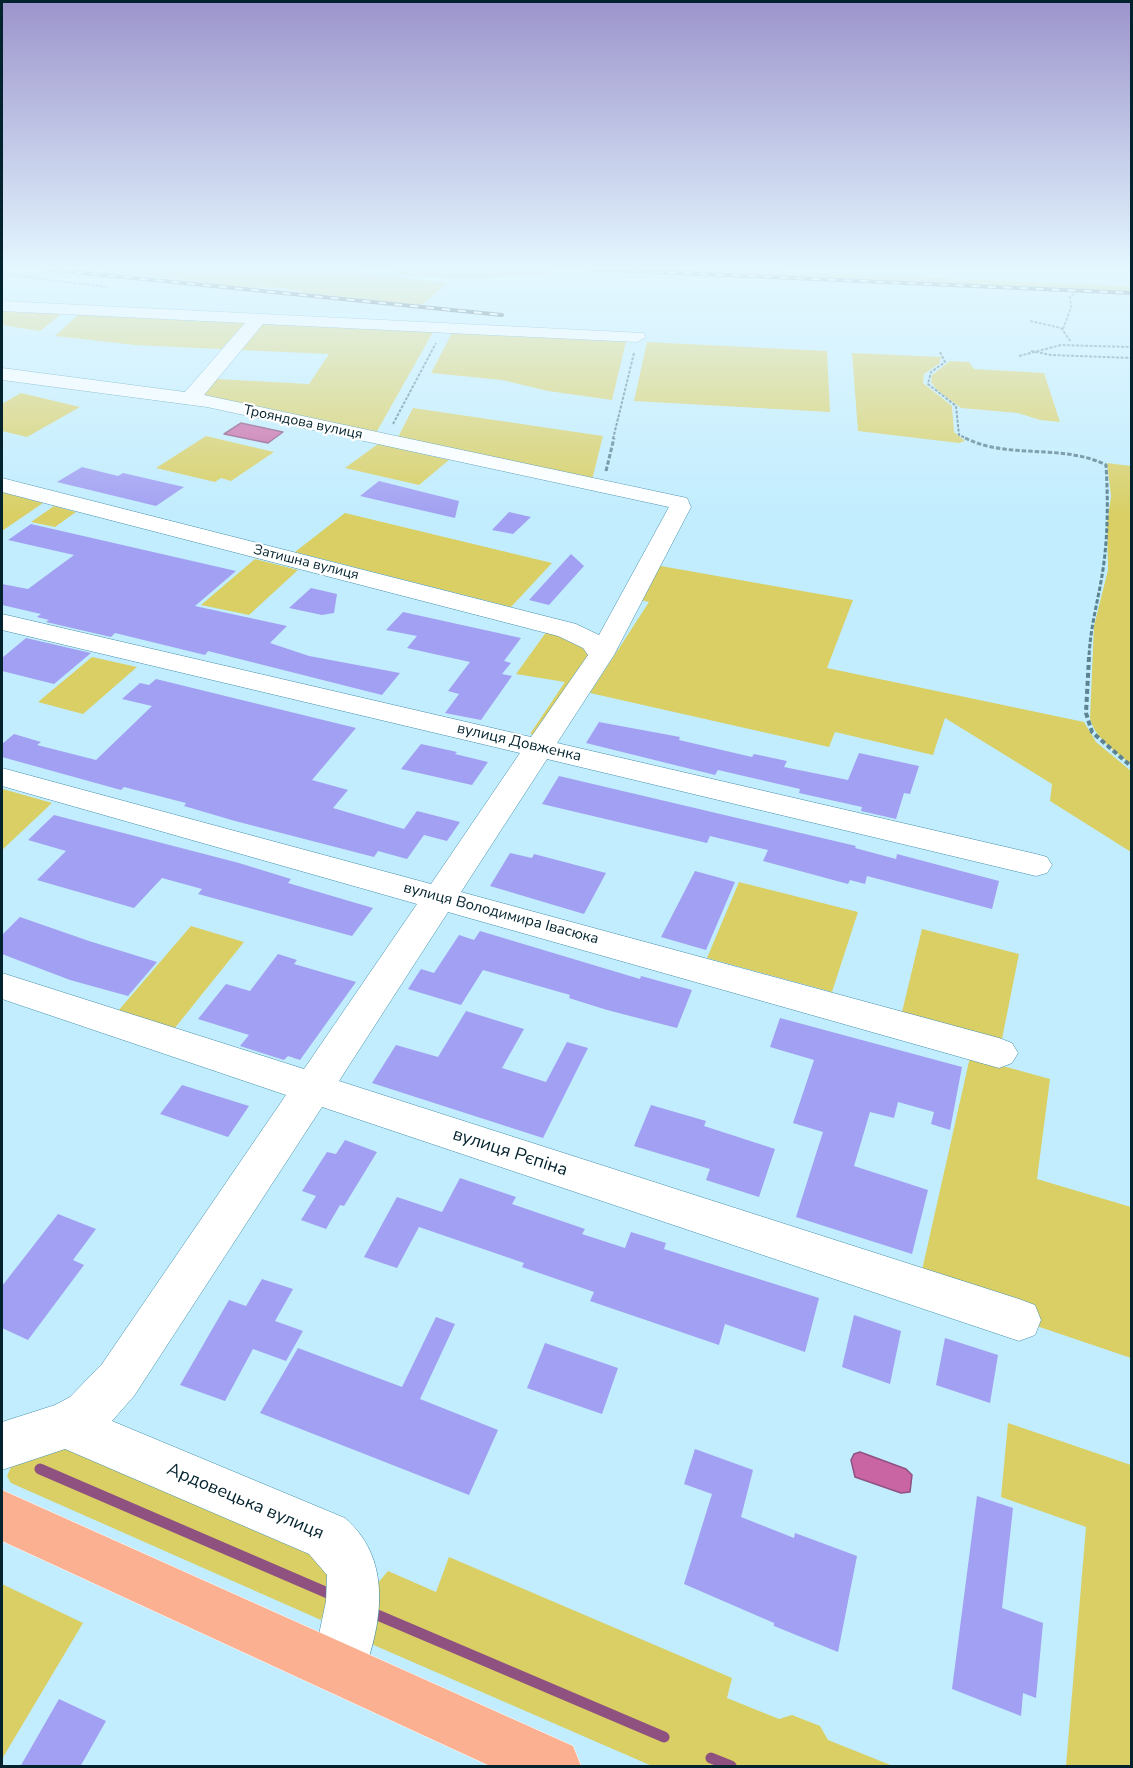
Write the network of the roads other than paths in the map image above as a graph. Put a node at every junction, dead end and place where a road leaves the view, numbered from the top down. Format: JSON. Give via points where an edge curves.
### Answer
{"nodes":[{"id":1,"x":230,"y":352,"type":"edge"},
{"id":2,"x":2,"y":374,"type":"edge"},
{"id":3,"x":191,"y":398,"type":"junction"},
{"id":4,"x":2,"y":485,"type":"edge"},
{"id":5,"x":2,"y":622,"type":"edge"},
{"id":6,"x":601,"y":655,"type":"junction"},
{"id":7,"x":539,"y":748,"type":"junction"},
{"id":8,"x":2,"y":777,"type":"edge"},
{"id":9,"x":1036,"y":865,"type":"dead end"},
{"id":10,"x":439,"y":897,"type":"junction"},
{"id":11,"x":2,"y":986,"type":"edge"},
{"id":12,"x":999,"y":1053,"type":"dead end"},
{"id":13,"x":312,"y":1088,"type":"junction"},
{"id":14,"x":1018,"y":1320,"type":"dead end"},
{"id":15,"x":65,"y":1425,"type":"junction"},
{"id":16,"x":2,"y":1446,"type":"edge"},
{"id":17,"x":2,"y":1515,"type":"edge"},
{"id":18,"x":339,"y":1668,"type":"junction"},
{"id":19,"x":553,"y":1767,"type":"edge"}],
"edges":[{"from":1,"to":3,"type":"street"},
{"from":2,"to":3,"type":"street","name":"Трояндова вулиця"},
{"from":3,"to":6,"type":"street","name":"Трояндова вулиця","via":[[679,503]]},
{"from":4,"to":6,"type":"street","name":"Затишна вулиця","via":[[567,630],[592,642]]},
{"from":5,"to":7,"type":"street","name":"вулиця Довженка"},
{"from":6,"to":7,"type":"street"},
{"from":7,"to":9,"type":"street","name":"вулиця Довженка"},
{"from":7,"to":10,"type":"street"},
{"from":8,"to":10,"type":"street","name":"вулиця Володимира Івасюка"},
{"from":10,"to":12,"type":"street","name":"вулиця Володимира Івасюка"},
{"from":10,"to":13,"type":"street"},
{"from":11,"to":13,"type":"street","name":"вулиця Рєпіна"},
{"from":13,"to":14,"type":"street","name":"вулиця Рєпіна"},
{"from":13,"to":15,"type":"street","via":[[118,1380],[87,1413]]},
{"from":15,"to":16,"type":"street"},
{"from":15,"to":18,"type":"street","name":"Ардовецька вулиця","via":[[327,1536],[341,1548],[351,1562],[355,1579]]},
{"from":17,"to":18,"type":"highway"},
{"from":18,"to":19,"type":"highway"}]}
